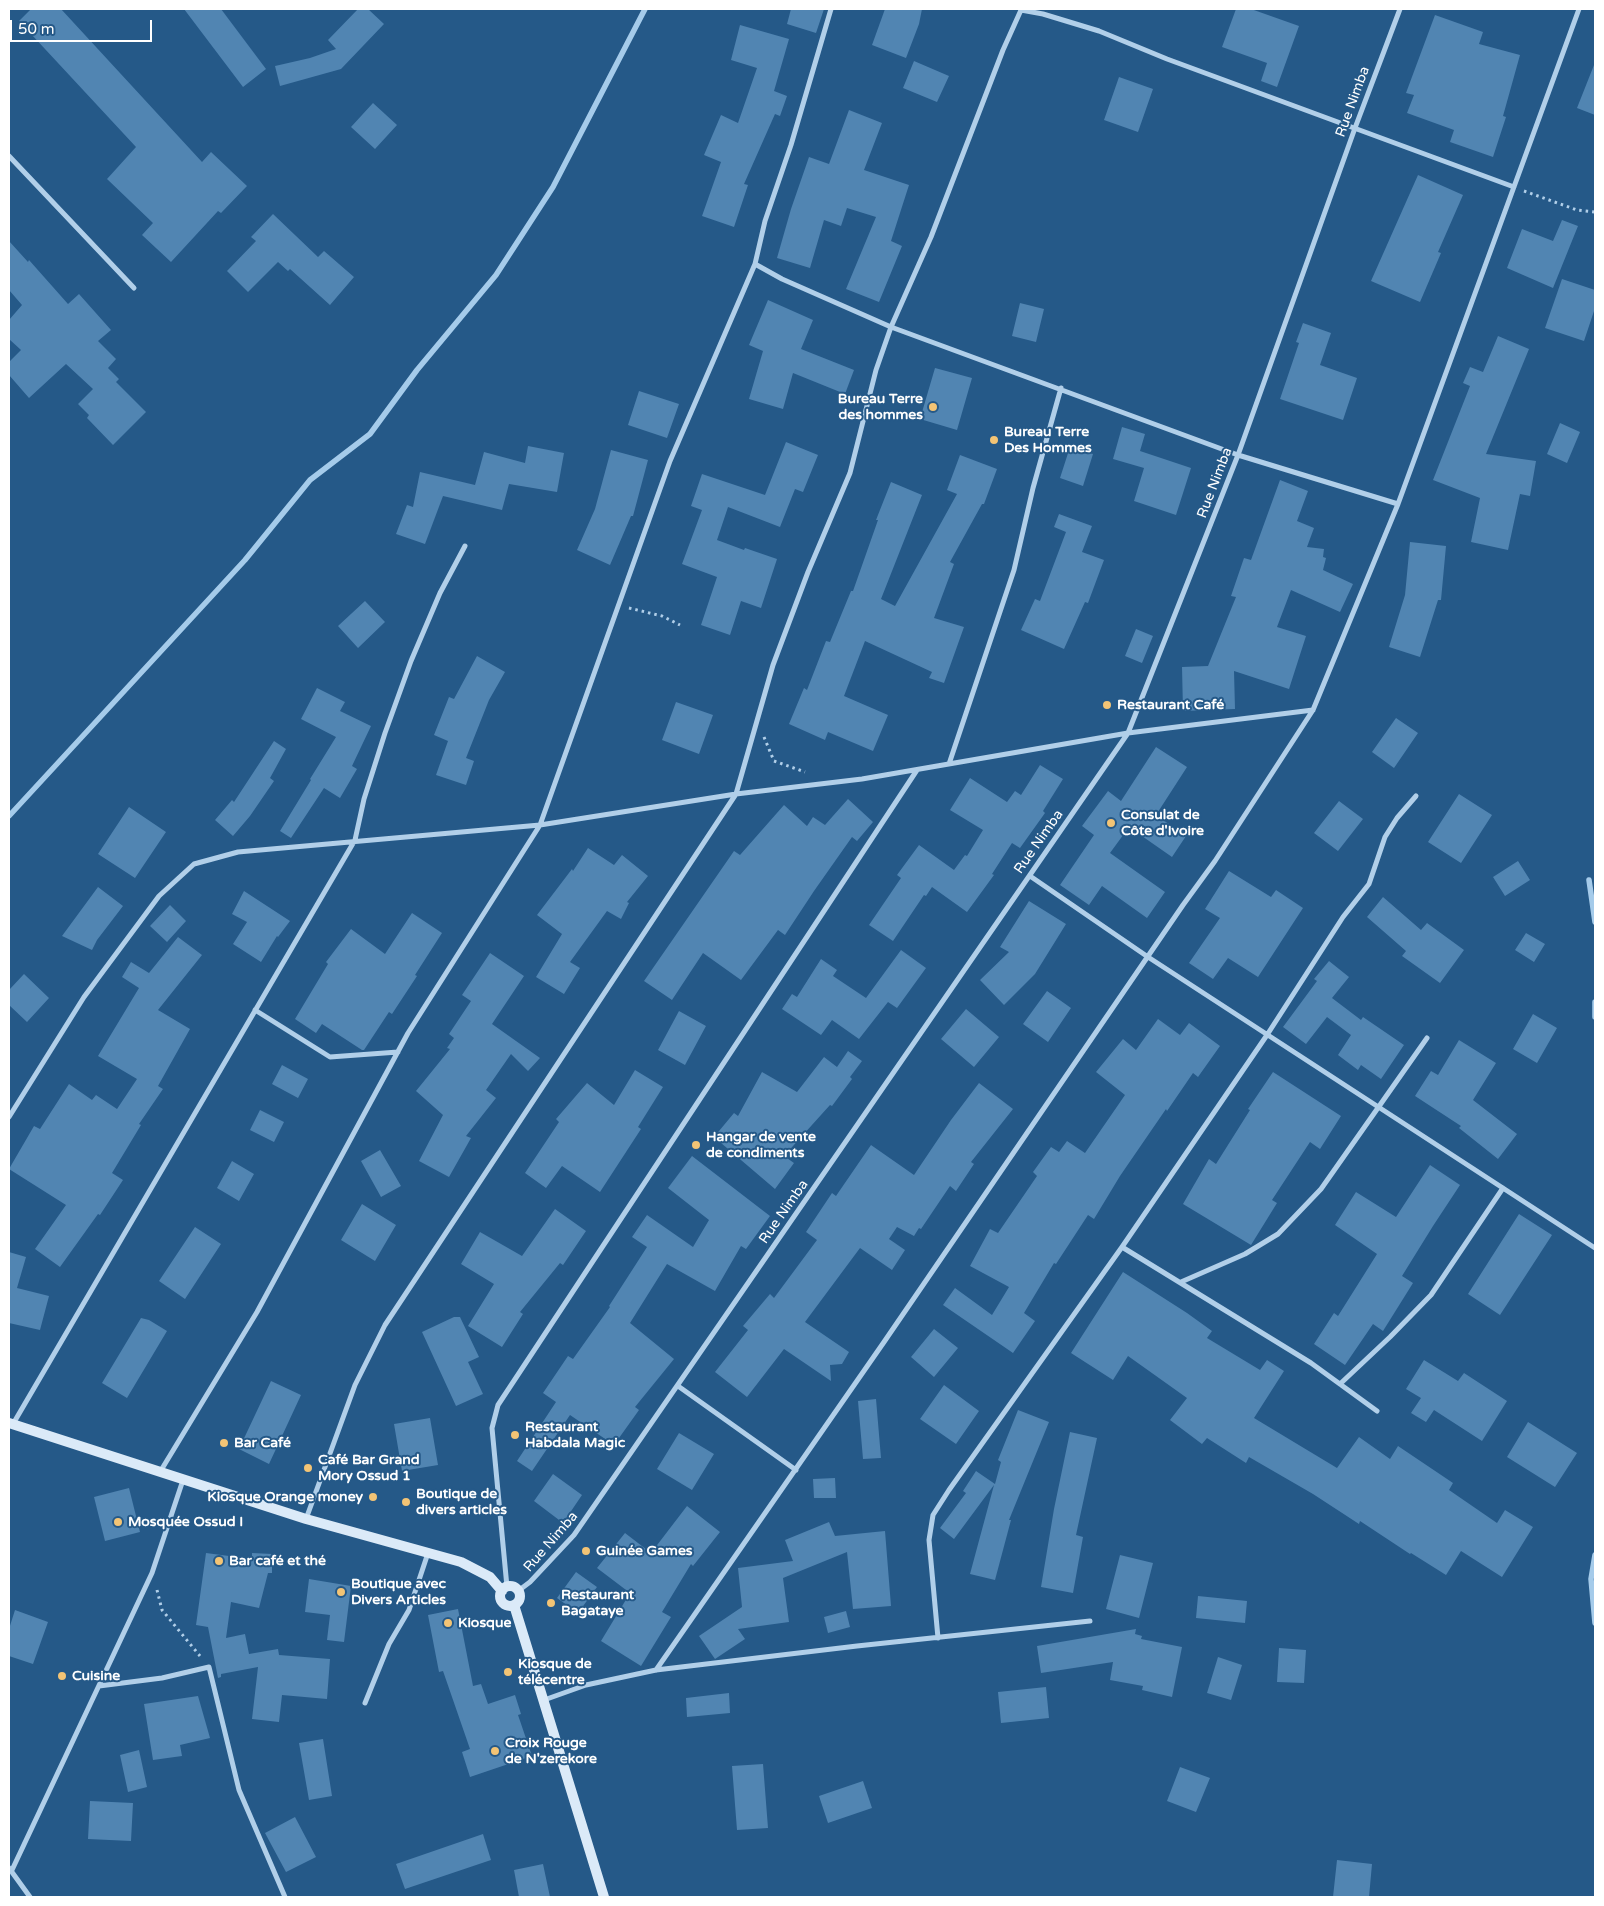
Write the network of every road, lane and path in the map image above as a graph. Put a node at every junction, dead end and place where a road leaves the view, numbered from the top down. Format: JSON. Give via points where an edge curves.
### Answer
{"nodes":[{"id":1,"x":832,"y":9,"type":"edge"},
{"id":2,"x":1021,"y":9,"type":"edge"},
{"id":3,"x":1400,"y":9,"type":"edge"},
{"id":4,"x":1579,"y":9,"type":"edge"},
{"id":5,"x":1355,"y":128,"type":"junction"},
{"id":6,"x":9,"y":156,"type":"edge"},
{"id":7,"x":1514,"y":187,"type":"junction"},
{"id":8,"x":1595,"y":212,"type":"edge"},
{"id":9,"x":756,"y":264,"type":"junction"},
{"id":10,"x":134,"y":288,"type":"dead end"},
{"id":11,"x":891,"y":327,"type":"junction"},
{"id":12,"x":1061,"y":388,"type":"junction"},
{"id":13,"x":1238,"y":454,"type":"junction"},
{"id":14,"x":1398,"y":504,"type":"junction"},
{"id":15,"x":465,"y":546,"type":"dead end"},
{"id":16,"x":618,"y":605,"type":"junction"},
{"id":17,"x":680,"y":624,"type":"dead end"},
{"id":18,"x":1313,"y":710,"type":"junction"},
{"id":19,"x":755,"y":728,"type":"junction"},
{"id":20,"x":1128,"y":733,"type":"junction"},
{"id":21,"x":949,"y":764,"type":"junction"},
{"id":22,"x":917,"y":770,"type":"junction"},
{"id":23,"x":812,"y":772,"type":"dead end"},
{"id":24,"x":736,"y":794,"type":"junction"},
{"id":25,"x":1416,"y":796,"type":"dead end"},
{"id":26,"x":540,"y":824,"type":"junction"},
{"id":27,"x":355,"y":840,"type":"junction"},
{"id":28,"x":1030,"y":876,"type":"junction"},
{"id":29,"x":1148,"y":957,"type":"junction"},
{"id":30,"x":255,"y":1010,"type":"junction"},
{"id":31,"x":1267,"y":1035,"type":"junction"},
{"id":32,"x":1427,"y":1038,"type":"dead end"},
{"id":33,"x":398,"y":1052,"type":"junction"},
{"id":34,"x":1379,"y":1108,"type":"junction"},
{"id":35,"x":9,"y":1117,"type":"edge"},
{"id":36,"x":1503,"y":1188,"type":"junction"},
{"id":37,"x":1122,"y":1247,"type":"junction"},
{"id":38,"x":1595,"y":1248,"type":"edge"},
{"id":39,"x":1181,"y":1282,"type":"junction"},
{"id":40,"x":1340,"y":1384,"type":"junction"},
{"id":41,"x":678,"y":1386,"type":"junction"},
{"id":42,"x":1377,"y":1411,"type":"dead end"},
{"id":43,"x":11,"y":1424,"type":"edge"},
{"id":44,"x":796,"y":1470,"type":"junction"},
{"id":45,"x":160,"y":1472,"type":"junction"},
{"id":46,"x":183,"y":1480,"type":"junction"},
{"id":47,"x":306,"y":1519,"type":"junction"},
{"id":48,"x":428,"y":1553,"type":"junction"},
{"id":49,"x":152,"y":1573,"type":"junction"},
{"id":50,"x":504,"y":1589,"type":"junction"},
{"id":51,"x":518,"y":1591,"type":"junction"},
{"id":52,"x":514,"y":1605,"type":"junction"},
{"id":53,"x":1090,"y":1621,"type":"dead end"},
{"id":54,"x":938,"y":1638,"type":"junction"},
{"id":55,"x":209,"y":1667,"type":"junction"},
{"id":56,"x":656,"y":1670,"type":"junction"},
{"id":57,"x":99,"y":1686,"type":"junction"},
{"id":58,"x":544,"y":1700,"type":"junction"},
{"id":59,"x":366,"y":1703,"type":"dead end"},
{"id":60,"x":10,"y":1869,"type":"edge"},
{"id":61,"x":30,"y":1897,"type":"edge"},
{"id":62,"x":285,"y":1897,"type":"edge"},
{"id":63,"x":604,"y":1897,"type":"edge"}],
"edges":[{"from":1,"to":9,"type":"street","via":[[765,221]]},
{"from":2,"to":5,"type":"street","via":[[1099,31]]},
{"from":2,"to":11,"type":"street","via":[[931,237]]},
{"from":3,"to":5,"type":"street","name":"Rue Nimba"},
{"from":4,"to":7,"type":"street"},
{"from":5,"to":7,"type":"street"},
{"from":5,"to":13,"type":"street","name":"Rue Nimba"},
{"from":6,"to":10,"type":"street"},
{"from":7,"to":8,"type":"path","via":[[1577,210]]},
{"from":7,"to":14,"type":"street"},
{"from":9,"to":11,"type":"street","via":[[782,279]]},
{"from":9,"to":16,"type":"street","via":[[670,461]]},
{"from":11,"to":12,"type":"street"},
{"from":11,"to":19,"type":"street","via":[[876,370],[850,472],[775,660]]},
{"from":12,"to":13,"type":"street"},
{"from":12,"to":21,"type":"street","via":[[1014,570]]},
{"from":13,"to":14,"type":"street"},
{"from":13,"to":20,"type":"street","name":"Rue Nimba"},
{"from":14,"to":18,"type":"street"},
{"from":15,"to":27,"type":"street","via":[[440,593],[411,661],[367,789]]},
{"from":16,"to":17,"type":"path"},
{"from":16,"to":26,"type":"street"},
{"from":18,"to":20,"type":"street"},
{"from":18,"to":29,"type":"street"},
{"from":19,"to":23,"type":"path","via":[[765,738],[774,760],[802,772]]},
{"from":19,"to":24,"type":"street"},
{"from":20,"to":21,"type":"street"},
{"from":20,"to":28,"type":"street","name":"Rue Nimba"},
{"from":21,"to":22,"type":"street"},
{"from":22,"to":24,"type":"street"},
{"from":22,"to":50,"type":"street","via":[[498,1405],[492,1428]]},
{"from":24,"to":26,"type":"street"},
{"from":24,"to":47,"type":"street","via":[[385,1325],[355,1385]]},
{"from":25,"to":31,"type":"street","via":[[1385,836],[1369,884],[1343,917]]},
{"from":26,"to":27,"type":"street"},
{"from":26,"to":33,"type":"street"},
{"from":27,"to":30,"type":"street"},
{"from":27,"to":35,"type":"street","via":[[238,852],[194,864],[159,896],[84,997]]},
{"from":28,"to":29,"type":"street"},
{"from":28,"to":41,"type":"street","name":"Rue Nimba"},
{"from":29,"to":31,"type":"street"},
{"from":29,"to":44,"type":"street"},
{"from":30,"to":33,"type":"street","via":[[330,1057]]},
{"from":30,"to":43,"type":"street"},
{"from":31,"to":34,"type":"street"},
{"from":31,"to":37,"type":"street"},
{"from":32,"to":34,"type":"street"},
{"from":33,"to":45,"type":"street","via":[[257,1312]]},
{"from":34,"to":36,"type":"street"},
{"from":34,"to":39,"type":"street","via":[[1321,1189],[1278,1234],[1245,1254]]},
{"from":36,"to":38,"type":"street"},
{"from":36,"to":40,"type":"street","via":[[1431,1294]]},
{"from":37,"to":39,"type":"street"},
{"from":37,"to":54,"type":"street","via":[[933,1515],[929,1540]]},
{"from":39,"to":40,"type":"street","via":[[1312,1363]]},
{"from":40,"to":42,"type":"street"},
{"from":41,"to":44,"type":"street"},
{"from":41,"to":51,"type":"street","name":"Rue Nimba","via":[[574,1535]]},
{"from":43,"to":45,"type":"street"},
{"from":44,"to":56,"type":"street"},
{"from":45,"to":46,"type":"street"},
{"from":46,"to":47,"type":"street"},
{"from":46,"to":49,"type":"street"},
{"from":47,"to":48,"type":"street"},
{"from":48,"to":50,"type":"street","via":[[461,1562],[490,1577]]},
{"from":48,"to":59,"type":"street","via":[[409,1610],[389,1644]]},
{"from":49,"to":55,"type":"path","via":[[162,1610]]},
{"from":49,"to":57,"type":"street"},
{"from":50,"to":51,"type":"street","via":[[513,1587]]},
{"from":50,"to":52,"type":"street","via":[[500,1597],[502,1603]]},
{"from":51,"to":52,"type":"street","via":[[519,1600]]},
{"from":52,"to":58,"type":"street"},
{"from":53,"to":54,"type":"street"},
{"from":54,"to":56,"type":"street"},
{"from":55,"to":57,"type":"street","via":[[162,1678]]},
{"from":55,"to":62,"type":"street","via":[[239,1790]]},
{"from":56,"to":58,"type":"street","via":[[586,1686]]},
{"from":57,"to":60,"type":"street"},
{"from":58,"to":63,"type":"street"},
{"from":60,"to":61,"type":"street"}]}
